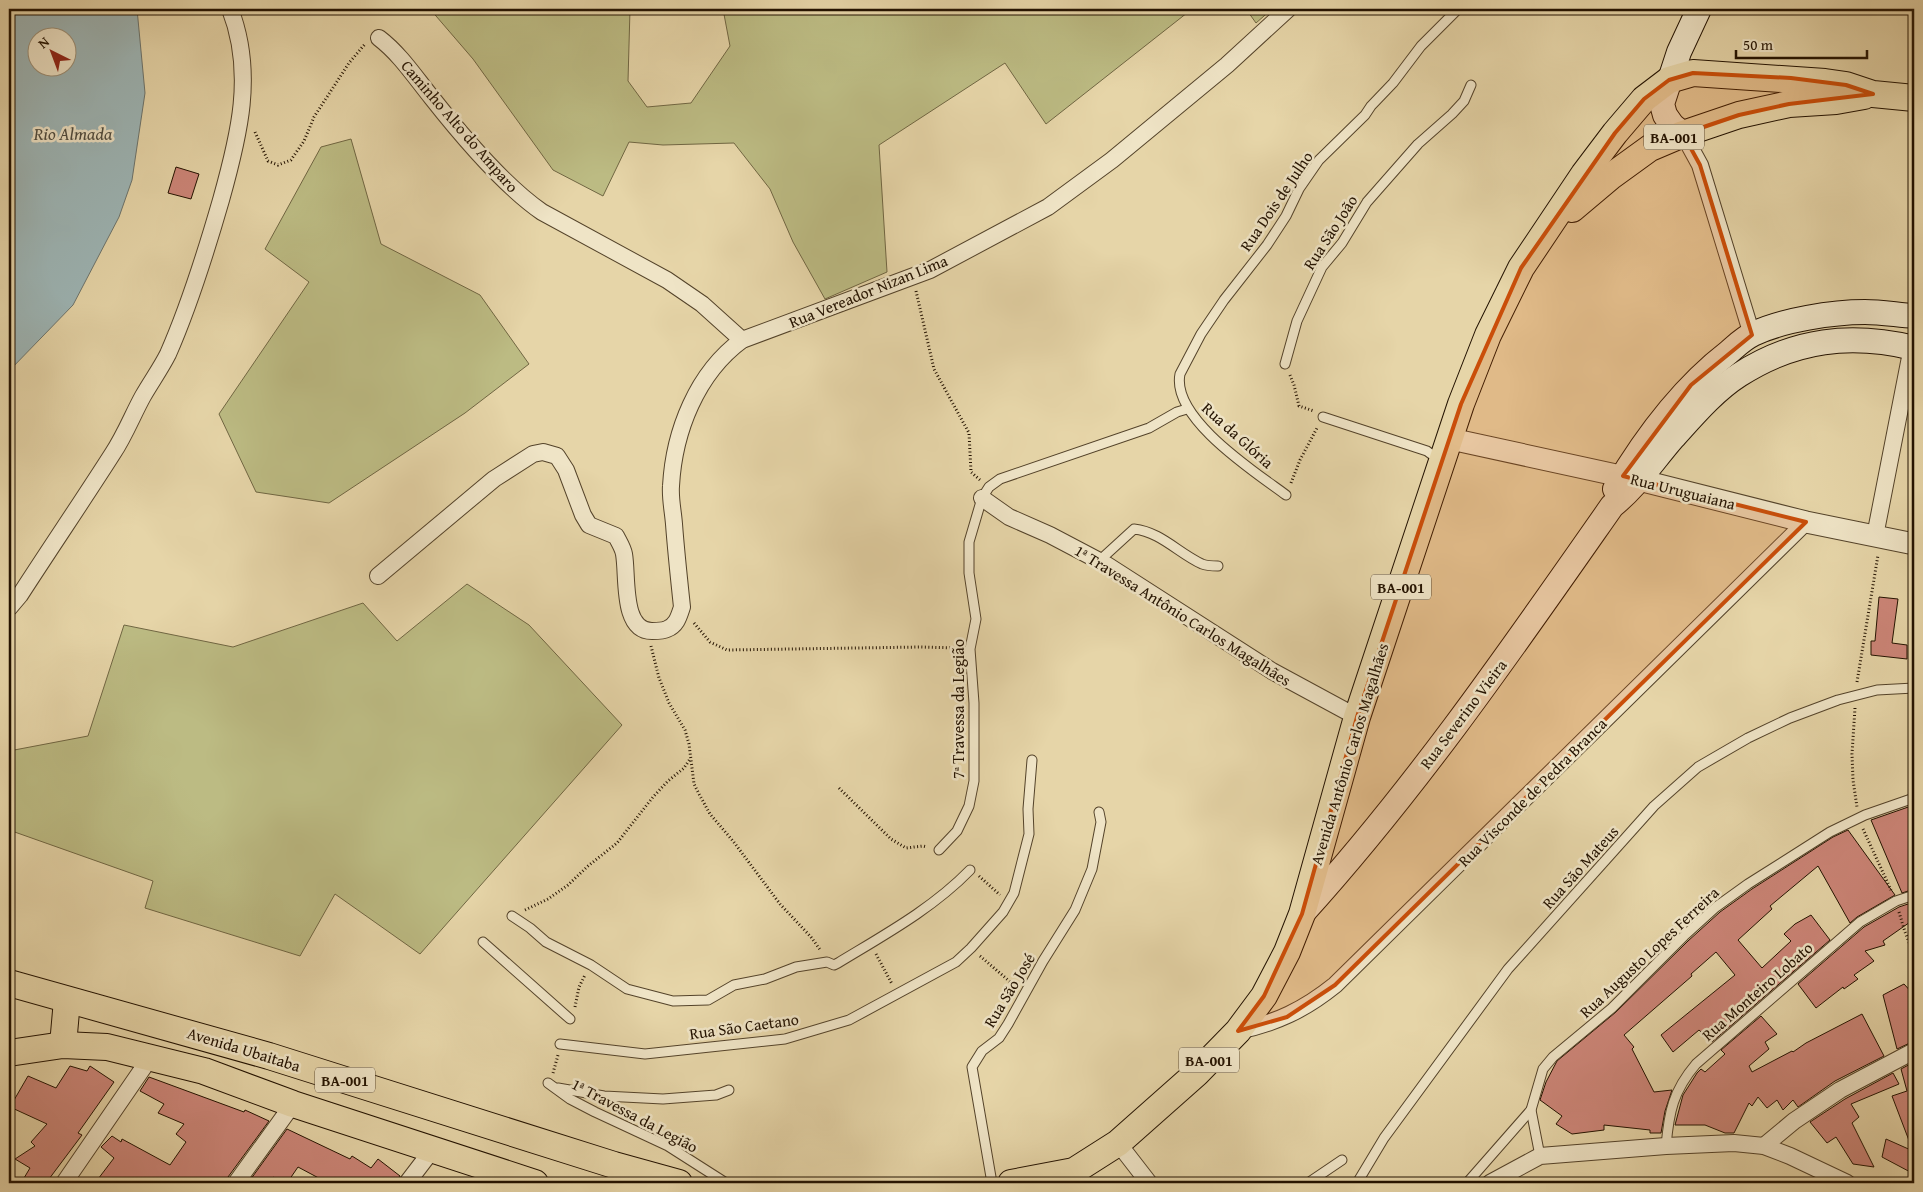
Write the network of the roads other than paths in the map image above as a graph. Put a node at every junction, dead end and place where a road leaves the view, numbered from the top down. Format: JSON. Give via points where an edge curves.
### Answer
{"nodes":[{"id":1,"x":230,"y":9,"type":"edge"},
{"id":2,"x":1288,"y":9,"type":"edge"},
{"id":3,"x":1458,"y":9,"type":"edge"},
{"id":4,"x":1699,"y":9,"type":"edge"},
{"id":5,"x":379,"y":38,"type":"road end"},
{"id":6,"x":1724,"y":75,"type":"junction"},
{"id":7,"x":1669,"y":80,"type":"junction"},
{"id":8,"x":1471,"y":85,"type":"dead end"},
{"id":9,"x":1873,"y":94,"type":"junction"},
{"id":10,"x":1914,"y":98,"type":"edge"},
{"id":11,"x":1739,"y":115,"type":"junction"},
{"id":12,"x":1682,"y":134,"type":"junction"},
{"id":13,"x":1520,"y":268,"type":"junction"},
{"id":14,"x":1914,"y":316,"type":"edge"},
{"id":15,"x":1752,"y":335,"type":"junction"},
{"id":16,"x":742,"y":340,"type":"junction"},
{"id":17,"x":1913,"y":348,"type":"edge"},
{"id":18,"x":1285,"y":364,"type":"road end"},
{"id":19,"x":1187,"y":409,"type":"junction"},
{"id":20,"x":1323,"y":417,"type":"road end"},
{"id":21,"x":1441,"y":446,"type":"junction"},
{"id":22,"x":1631,"y":478,"type":"junction"},
{"id":23,"x":985,"y":493,"type":"junction"},
{"id":24,"x":1286,"y":495,"type":"road end"},
{"id":25,"x":1806,"y":522,"type":"junction"},
{"id":26,"x":1878,"y":537,"type":"junction"},
{"id":27,"x":1914,"y":544,"type":"edge"},
{"id":28,"x":1100,"y":561,"type":"junction"},
{"id":29,"x":1218,"y":566,"type":"dead end"},
{"id":30,"x":378,"y":576,"type":"dead end"},
{"id":31,"x":9,"y":608,"type":"edge"},
{"id":32,"x":1914,"y":688,"type":"edge"},
{"id":33,"x":1358,"y":717,"type":"junction"},
{"id":34,"x":1032,"y":760,"type":"dead end"},
{"id":35,"x":1914,"y":798,"type":"edge"},
{"id":36,"x":1100,"y":812,"type":"dead end"},
{"id":37,"x":939,"y":850,"type":"road end"},
{"id":38,"x":970,"y":870,"type":"road end"},
{"id":39,"x":1914,"y":895,"type":"edge"},
{"id":40,"x":1302,"y":914,"type":"junction"},
{"id":41,"x":512,"y":916,"type":"road end"},
{"id":42,"x":483,"y":942,"type":"dead end"},
{"id":43,"x":9,"y":983,"type":"edge"},
{"id":44,"x":67,"y":1000,"type":"junction"},
{"id":45,"x":570,"y":1019,"type":"dead end"},
{"id":46,"x":1238,"y":1030,"type":"junction"},
{"id":47,"x":560,"y":1044,"type":"dead end"},
{"id":48,"x":63,"y":1045,"type":"junction"},
{"id":49,"x":1914,"y":1051,"type":"edge"},
{"id":50,"x":9,"y":1053,"type":"edge"},
{"id":51,"x":150,"y":1058,"type":"junction"},
{"id":52,"x":729,"y":1090,"type":"dead end"},
{"id":53,"x":293,"y":1104,"type":"junction"},
{"id":54,"x":1531,"y":1110,"type":"junction"},
{"id":55,"x":1118,"y":1143,"type":"junction"},
{"id":56,"x":1666,"y":1146,"type":"junction"},
{"id":57,"x":1764,"y":1146,"type":"junction"},
{"id":58,"x":433,"y":1149,"type":"junction"},
{"id":59,"x":1540,"y":1156,"type":"junction"},
{"id":60,"x":1342,"y":1160,"type":"dead end"},
{"id":61,"x":1070,"y":1177,"type":"edge"},
{"id":62,"x":64,"y":1183,"type":"edge"},
{"id":63,"x":236,"y":1183,"type":"edge"},
{"id":64,"x":407,"y":1183,"type":"edge"},
{"id":65,"x":535,"y":1183,"type":"edge"},
{"id":66,"x":679,"y":1183,"type":"edge"},
{"id":67,"x":726,"y":1183,"type":"edge"},
{"id":68,"x":992,"y":1183,"type":"edge"},
{"id":69,"x":1010,"y":1183,"type":"edge"},
{"id":70,"x":1149,"y":1183,"type":"edge"},
{"id":71,"x":1308,"y":1183,"type":"edge"},
{"id":72,"x":1357,"y":1183,"type":"edge"},
{"id":73,"x":1467,"y":1183,"type":"edge"},
{"id":74,"x":1490,"y":1183,"type":"edge"},
{"id":75,"x":1847,"y":1183,"type":"edge"}],
"edges":[{"from":1,"to":31,"type":"street","via":[[239,34],[243,63],[242,107],[236,150],[190,300],[167,356],[114,451]]},
{"from":2,"to":16,"type":"street","name":"Rua Vereador Nizan Lima","via":[[1227,65],[1112,160],[1048,207],[930,270]]},
{"from":3,"to":19,"type":"lane","name":"Rua Dois de Julho","via":[[1421,46],[1364,116],[1319,160],[1267,245],[1224,300],[1180,374],[1181,394]]},
{"from":4,"to":7,"type":"main road"},
{"from":5,"to":16,"type":"street","name":"Caminho Alto do Amparo","via":[[396,51],[468,140],[526,201],[667,280],[702,304]]},
{"from":6,"to":7,"type":"main road","name":"Avenida Antônio Carlos Magalhães","number":"BA-001","via":[[1693,73]]},
{"from":6,"to":9,"type":"main road","name":"Avenida Antônio Carlos Magalhães","number":"BA-001","via":[[1825,82]]},
{"from":6,"to":11,"type":"main road","via":[[1740,92]]},
{"from":7,"to":12,"type":"main road","via":[[1662,104],[1665,115]]},
{"from":7,"to":13,"type":"main road","name":"Avenida Antônio Carlos Magalhães","number":"BA-001","via":[[1644,99],[1615,133]]},
{"from":8,"to":18,"type":"lane","name":"Rua São João","via":[[1452,114],[1418,144],[1367,202],[1322,268],[1297,321]]},
{"from":9,"to":10,"type":"main road","name":"Avenida Antônio Carlos Magalhães","number":"BA-001"},
{"from":9,"to":11,"type":"main road","name":"Avenida Antônio Carlos Magalhães","number":"BA-001","via":[[1836,101],[1789,104]]},
{"from":11,"to":12,"type":"main road","name":"Avenida Antônio Carlos Magalhães","number":"BA-001"},
{"from":12,"to":13,"type":"main road","name":"Avenida Antônio Carlos Magalhães","number":"BA-001","via":[[1650,148],[1610,176],[1575,206]]},
{"from":12,"to":15,"type":"street","via":[[1700,165]]},
{"from":13,"to":21,"type":"main road","name":"Avenida Antônio Carlos Magalhães","number":"BA-001"},
{"from":14,"to":15,"type":"main road","name":"Rua Severino Vieira","via":[[1865,312],[1832,314],[1778,325]]},
{"from":15,"to":22,"type":"main road","name":"Rua Severino Vieira","via":[[1691,385],[1641,447]]},
{"from":16,"to":30,"type":"street","name":"Rua Vereador Nizan Lima","via":[[707,376],[683,421],[674,453],[670,488],[682,607],[674,625],[647,631],[635,624],[628,602],[624,553],[616,536],[590,525],[557,456],[543,452],[522,459],[494,478]]},
{"from":17,"to":22,"type":"main road","name":"Rua Severino Vieira","via":[[1882,341],[1840,339],[1789,350],[1764,360],[1737,376],[1707,402]]},
{"from":17,"to":26,"type":"street"},
{"from":19,"to":23,"type":"lane","name":"Rua da Glória","via":[[1149,428],[1014,473],[1000,479]]},
{"from":19,"to":24,"type":"lane","name":"Rua da Glória","via":[[1223,446]]},
{"from":20,"to":21,"type":"lane","via":[[1426,451]]},
{"from":21,"to":22,"type":"street","name":"Rua Uruguaiana"},
{"from":21,"to":33,"type":"main road","name":"Avenida Antônio Carlos Magalhães","number":"BA-001"},
{"from":22,"to":25,"type":"street","name":"Rua Uruguaiana"},
{"from":22,"to":40,"type":"main road","name":"Rua Severino Vieira","via":[[1623,497],[1612,506],[1487,684],[1371,835]]},
{"from":23,"to":28,"type":"street","name":"1ª Travessa Antônio Carlos Magalhães","via":[[1009,517]]},
{"from":23,"to":37,"type":"lane","name":"7ª Travessa da Legião","via":[[969,542],[969,574],[976,619],[970,649],[975,712],[974,781],[969,806],[956,831]]},
{"from":25,"to":26,"type":"street","name":"Rua Uruguaiana"},
{"from":25,"to":46,"type":"street","name":"Rua Visconde de Pedra Branca","via":[[1335,985],[1287,1016]]},
{"from":26,"to":27,"type":"street","name":"Rua Uruguaiana"},
{"from":28,"to":29,"type":"lane","via":[[1134,529],[1161,538],[1204,564]]},
{"from":28,"to":33,"type":"street","name":"1ª Travessa Antônio Carlos Magalhães","via":[[1272,671]]},
{"from":32,"to":72,"type":"lane","name":"Rua São Mateus","via":[[1877,690],[1838,700],[1790,718],[1698,766],[1671,790],[1508,970],[1384,1138]]},
{"from":33,"to":40,"type":"main road","name":"Avenida Antônio Carlos Magalhães","number":"BA-001"},
{"from":34,"to":47,"type":"lane","name":"Rua São Caetano","via":[[1028,834],[1014,893],[1003,912],[956,962],[848,1020],[802,1035],[767,1042],[645,1054]]},
{"from":35,"to":54,"type":"lane","name":"Rua Augusto Lopes Ferreira","via":[[1830,832],[1748,884],[1710,913],[1612,1008],[1553,1057],[1543,1069]]},
{"from":36,"to":68,"type":"lane","name":"Rua São José","via":[[1092,869],[1075,910],[999,1038],[982,1051],[972,1067]]},
{"from":38,"to":41,"type":"lane","via":[[917,915],[838,964],[827,962],[796,968],[734,985],[708,1000],[673,1001],[627,988],[546,942]]},
{"from":39,"to":56,"type":"lane","name":"Rua Monteiro Lobato","via":[[1896,901],[1860,922],[1696,1064],[1683,1080],[1673,1104]]},
{"from":40,"to":46,"type":"main road","name":"Avenida Antônio Carlos Magalhães","number":"BA-001","via":[[1264,996]]},
{"from":42,"to":45,"type":"lane"},
{"from":43,"to":44,"type":"main road","name":"Avenida Ubaitaba","number":"BA-001"},
{"from":44,"to":48,"type":"main road"},
{"from":44,"to":66,"type":"main road","name":"Avenida Ubaitaba","number":"BA-001","via":[[270,1056]]},
{"from":46,"to":55,"type":"main road","name":"Avenida Antônio Carlos Magalhães","number":"BA-001","via":[[1197,1073]]},
{"from":48,"to":50,"type":"main road","number":"BA-001"},
{"from":48,"to":51,"type":"main road","number":"BA-001","via":[[107,1048]]},
{"from":49,"to":57,"type":"street","via":[[1840,1090]]},
{"from":51,"to":53,"type":"main road","name":"Avenida Ubaitaba","number":"BA-001","via":[[204,1071]]},
{"from":51,"to":62,"type":"street"},
{"from":52,"to":67,"type":"lane","name":"1ª Travessa da Legião","via":[[716,1095],[663,1099],[604,1096],[552,1085],[570,1099],[668,1146]]},
{"from":53,"to":58,"type":"main road","name":"Avenida Ubaitaba","number":"BA-001"},
{"from":53,"to":63,"type":"street"},
{"from":54,"to":59,"type":"lane","name":"Rua Augusto Lopes Ferreira"},
{"from":54,"to":73,"type":"lane"},
{"from":55,"to":61,"type":"main road","name":"Avenida Antônio Carlos Magalhães","number":"BA-001"},
{"from":55,"to":70,"type":"street"},
{"from":56,"to":57,"type":"street","via":[[1734,1143]]},
{"from":56,"to":59,"type":"street"},
{"from":57,"to":75,"type":"street"},
{"from":58,"to":64,"type":"street"},
{"from":58,"to":65,"type":"main road","name":"Avenida Ubaitaba","number":"BA-001"},
{"from":59,"to":74,"type":"street"},
{"from":60,"to":71,"type":"lane"},
{"from":61,"to":69,"type":"main road","name":"Avenida Antônio Carlos Magalhães","number":"BA-001"}]}
